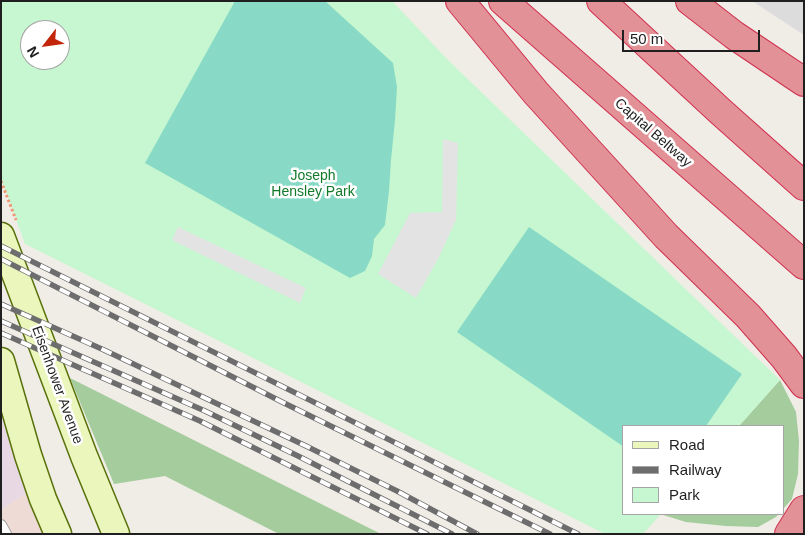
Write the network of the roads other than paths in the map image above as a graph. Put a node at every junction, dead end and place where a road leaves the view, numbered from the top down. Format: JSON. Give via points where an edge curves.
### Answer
{"nodes":[{"id":1,"x":460,"y":1,"type":"edge"},
{"id":2,"x":503,"y":1,"type":"edge"},
{"id":3,"x":601,"y":1,"type":"edge"},
{"id":4,"x":690,"y":1,"type":"edge"},
{"id":5,"x":804,"y":82,"type":"edge"},
{"id":6,"x":804,"y":186,"type":"edge"},
{"id":7,"x":1,"y":236,"type":"edge"},
{"id":8,"x":804,"y":265,"type":"edge"},
{"id":9,"x":1,"y":361,"type":"edge"},
{"id":10,"x":804,"y":384,"type":"edge"},
{"id":11,"x":804,"y":510,"type":"edge"},
{"id":12,"x":1,"y":524,"type":"edge"},
{"id":13,"x":804,"y":531,"type":"edge"},
{"id":14,"x":6,"y":534,"type":"edge"},
{"id":15,"x":58,"y":534,"type":"edge"},
{"id":16,"x":116,"y":534,"type":"edge"},
{"id":17,"x":789,"y":534,"type":"edge"},
{"id":18,"x":801,"y":534,"type":"edge"}],
"edges":[{"from":1,"to":10,"type":"highway","via":[[536,93],[666,236],[748,316]]},
{"from":2,"to":8,"type":"highway","name":"Capital Beltway"},
{"from":3,"to":6,"type":"highway"},
{"from":4,"to":5,"type":"highway"},
{"from":7,"to":16,"type":"main road","name":"Eisenhower Avenue"},
{"from":9,"to":15,"type":"main road","via":[[28,455]]},
{"from":11,"to":17,"type":"highway"},
{"from":12,"to":14,"type":"lane"},
{"from":13,"to":18,"type":"main road"}]}
